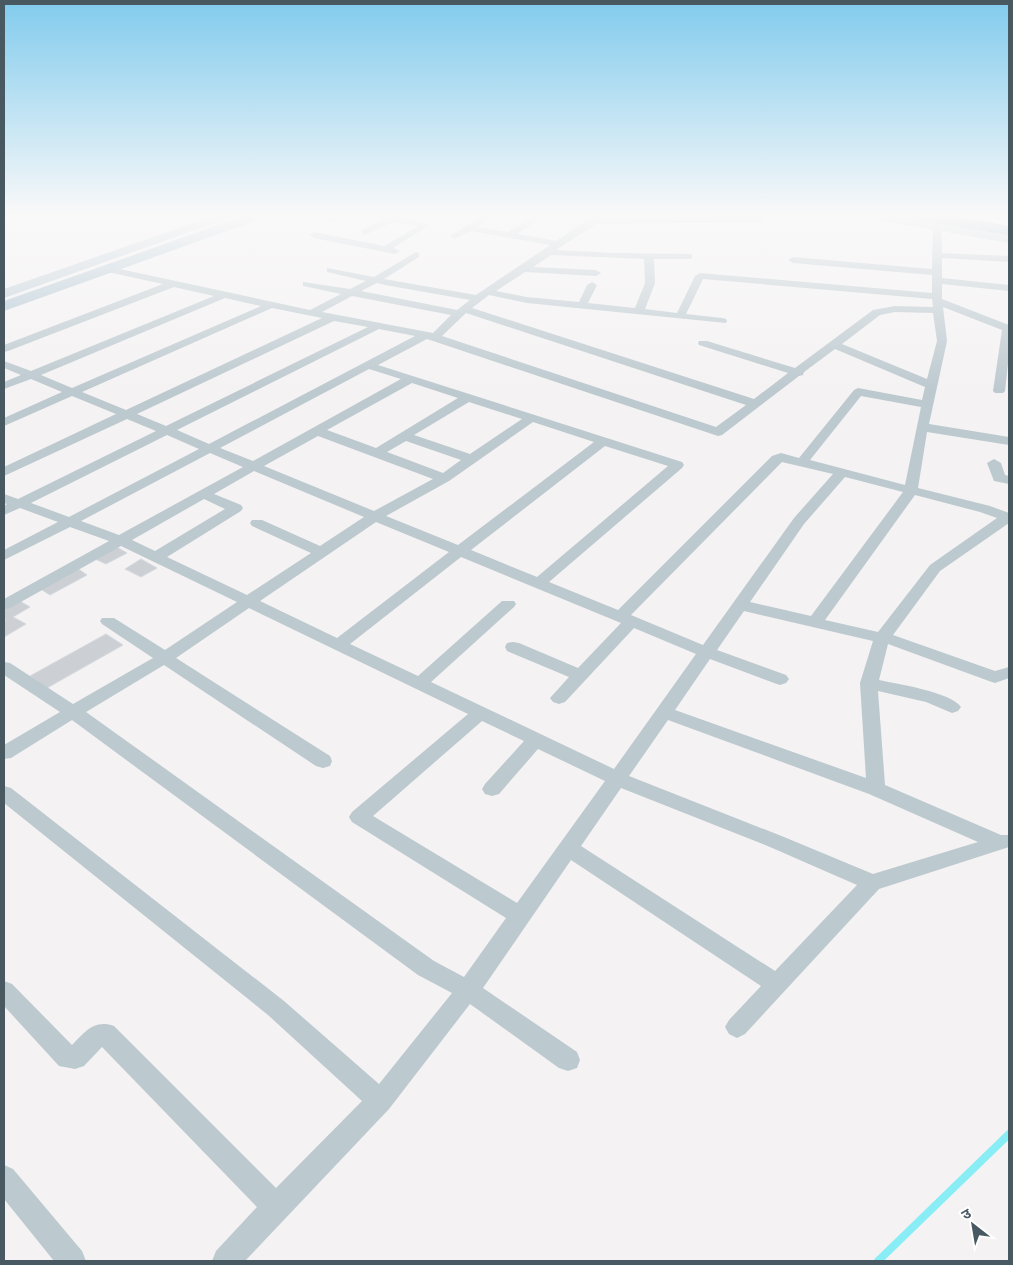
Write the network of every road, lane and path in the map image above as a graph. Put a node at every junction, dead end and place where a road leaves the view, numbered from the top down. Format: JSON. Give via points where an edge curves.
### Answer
{"nodes":[{"id":1,"x":83,"y":273,"type":"edge"},
{"id":2,"x":89,"y":273,"type":"edge"},
{"id":3,"x":132,"y":273,"type":"edge"},
{"id":4,"x":344,"y":273,"type":"edge"},
{"id":5,"x":387,"y":273,"type":"edge"},
{"id":6,"x":517,"y":273,"type":"edge"},
{"id":7,"x":650,"y":273,"type":"edge"},
{"id":8,"x":909,"y":273,"type":"edge"},
{"id":9,"x":936,"y":276,"type":"junction"},
{"id":10,"x":376,"y":280,"type":"junction"},
{"id":11,"x":173,"y":284,"type":"junction"},
{"id":12,"x":306,"y":284,"type":"dead end"},
{"id":13,"x":592,"y":285,"type":"dead end"},
{"id":14,"x":1009,"y":288,"type":"edge"},
{"id":15,"x":351,"y":293,"type":"junction"},
{"id":16,"x":10,"y":295,"type":"edge"},
{"id":17,"x":224,"y":295,"type":"junction"},
{"id":18,"x":483,"y":295,"type":"junction"},
{"id":19,"x":937,"y":302,"type":"junction"},
{"id":20,"x":271,"y":305,"type":"junction"},
{"id":21,"x":582,"y":306,"type":"junction"},
{"id":22,"x":4,"y":308,"type":"edge"},
{"id":23,"x":462,"y":311,"type":"junction"},
{"id":24,"x":639,"y":311,"type":"junction"},
{"id":25,"x":312,"y":313,"type":"junction"},
{"id":26,"x":680,"y":316,"type":"junction"},
{"id":27,"x":334,"y":317,"type":"junction"},
{"id":28,"x":722,"y":321,"type":"dead end"},
{"id":29,"x":378,"y":326,"type":"junction"},
{"id":30,"x":1008,"y":329,"type":"edge"},
{"id":31,"x":431,"y":336,"type":"junction"},
{"id":32,"x":703,"y":343,"type":"dead end"},
{"id":33,"x":835,"y":345,"type":"junction"},
{"id":34,"x":4,"y":349,"type":"edge"},
{"id":35,"x":4,"y":364,"type":"edge"},
{"id":36,"x":368,"y":365,"type":"junction"},
{"id":37,"x":799,"y":373,"type":"junction"},
{"id":38,"x":30,"y":375,"type":"junction"},
{"id":39,"x":410,"y":379,"type":"junction"},
{"id":40,"x":931,"y":385,"type":"junction"},
{"id":41,"x":4,"y":386,"type":"edge"},
{"id":42,"x":1003,"y":387,"type":"edge"},
{"id":43,"x":72,"y":392,"type":"junction"},
{"id":44,"x":468,"y":397,"type":"junction"},
{"id":45,"x":756,"y":404,"type":"junction"},
{"id":46,"x":927,"y":405,"type":"junction"},
{"id":47,"x":126,"y":414,"type":"junction"},
{"id":48,"x":531,"y":418,"type":"junction"},
{"id":49,"x":4,"y":422,"type":"edge"},
{"id":50,"x":922,"y":427,"type":"junction"},
{"id":51,"x":166,"y":431,"type":"junction"},
{"id":52,"x":317,"y":431,"type":"junction"},
{"id":53,"x":404,"y":436,"type":"junction"},
{"id":54,"x":604,"y":441,"type":"junction"},
{"id":55,"x":1009,"y":441,"type":"edge"},
{"id":56,"x":208,"y":448,"type":"junction"},
{"id":57,"x":377,"y":453,"type":"junction"},
{"id":58,"x":687,"y":455,"type":"dead end"},
{"id":59,"x":470,"y":459,"type":"junction"},
{"id":60,"x":801,"y":463,"type":"junction"},
{"id":61,"x":994,"y":463,"type":"dead end"},
{"id":62,"x":676,"y":464,"type":"junction"},
{"id":63,"x":252,"y":466,"type":"junction"},
{"id":64,"x":4,"y":472,"type":"edge"},
{"id":65,"x":841,"y":474,"type":"junction"},
{"id":66,"x":444,"y":478,"type":"junction"},
{"id":67,"x":1009,"y":480,"type":"edge"},
{"id":68,"x":911,"y":491,"type":"junction"},
{"id":69,"x":203,"y":494,"type":"junction"},
{"id":70,"x":11,"y":501,"type":"edge"},
{"id":71,"x":4,"y":511,"type":"edge"},
{"id":72,"x":375,"y":516,"type":"junction"},
{"id":73,"x":1008,"y":518,"type":"edge"},
{"id":74,"x":69,"y":522,"type":"junction"},
{"id":75,"x":257,"y":523,"type":"dead end"},
{"id":76,"x":120,"y":540,"type":"junction"},
{"id":77,"x":321,"y":552,"type":"junction"},
{"id":78,"x":460,"y":552,"type":"junction"},
{"id":79,"x":4,"y":556,"type":"edge"},
{"id":80,"x":156,"y":557,"type":"junction"},
{"id":81,"x":538,"y":584,"type":"junction"},
{"id":82,"x":248,"y":601,"type":"junction"},
{"id":83,"x":508,"y":604,"type":"dead end"},
{"id":84,"x":4,"y":605,"type":"edge"},
{"id":85,"x":740,"y":605,"type":"junction"},
{"id":86,"x":625,"y":620,"type":"junction"},
{"id":87,"x":108,"y":621,"type":"dead end"},
{"id":88,"x":815,"y":622,"type":"junction"},
{"id":89,"x":882,"y":638,"type":"junction"},
{"id":90,"x":340,"y":644,"type":"junction"},
{"id":91,"x":513,"y":648,"type":"dead end"},
{"id":92,"x":706,"y":652,"type":"junction"},
{"id":93,"x":166,"y":656,"type":"junction"},
{"id":94,"x":4,"y":667,"type":"edge"},
{"id":95,"x":1009,"y":672,"type":"edge"},
{"id":96,"x":581,"y":676,"type":"junction"},
{"id":97,"x":780,"y":679,"type":"dead end"},
{"id":98,"x":420,"y":683,"type":"junction"},
{"id":99,"x":869,"y":683,"type":"junction"},
{"id":100,"x":559,"y":698,"type":"dead end"},
{"id":101,"x":952,"y":707,"type":"dead end"},
{"id":102,"x":73,"y":712,"type":"junction"},
{"id":103,"x":664,"y":712,"type":"junction"},
{"id":104,"x":481,"y":713,"type":"junction"},
{"id":105,"x":536,"y":740,"type":"junction"},
{"id":106,"x":4,"y":753,"type":"edge"},
{"id":107,"x":323,"y":760,"type":"dead end"},
{"id":108,"x":618,"y":779,"type":"junction"},
{"id":109,"x":492,"y":789,"type":"dead end"},
{"id":110,"x":876,"y":789,"type":"junction"},
{"id":111,"x":4,"y":793,"type":"edge"},
{"id":112,"x":1005,"y":841,"type":"edge"},
{"id":113,"x":568,"y":848,"type":"junction"},
{"id":114,"x":872,"y":883,"type":"junction"},
{"id":115,"x":520,"y":916,"type":"junction"},
{"id":116,"x":778,"y":984,"type":"junction"},
{"id":117,"x":468,"y":990,"type":"junction"},
{"id":118,"x":4,"y":991,"type":"edge"},
{"id":119,"x":737,"y":1027,"type":"dead end"},
{"id":120,"x":568,"y":1060,"type":"dead end"},
{"id":121,"x":380,"y":1101,"type":"junction"},
{"id":122,"x":4,"y":1178,"type":"edge"},
{"id":123,"x":276,"y":1207,"type":"junction"},
{"id":124,"x":72,"y":1261,"type":"edge"},
{"id":125,"x":226,"y":1261,"type":"edge"}],
"edges":[{"from":1,"to":16,"type":"main road"},
{"from":2,"to":22,"type":"main road"},
{"from":3,"to":11,"type":"street"},
{"from":4,"to":10,"type":"street"},
{"from":5,"to":10,"type":"street"},
{"from":6,"to":18,"type":"street"},
{"from":7,"to":24,"type":"street","via":[[650,283]]},
{"from":8,"to":9,"type":"street"},
{"from":9,"to":14,"type":"street"},
{"from":9,"to":19,"type":"street"},
{"from":10,"to":15,"type":"street"},
{"from":10,"to":18,"type":"street"},
{"from":11,"to":17,"type":"street"},
{"from":11,"to":34,"type":"street"},
{"from":12,"to":15,"type":"street"},
{"from":13,"to":21,"type":"street"},
{"from":15,"to":23,"type":"street"},
{"from":15,"to":25,"type":"street"},
{"from":17,"to":20,"type":"street"},
{"from":17,"to":38,"type":"street"},
{"from":18,"to":21,"type":"street"},
{"from":18,"to":23,"type":"street"},
{"from":19,"to":26,"type":"street","via":[[700,276]]},
{"from":19,"to":30,"type":"street"},
{"from":19,"to":33,"type":"street","via":[[877,312]]},
{"from":19,"to":40,"type":"street","via":[[942,341]]},
{"from":20,"to":25,"type":"street"},
{"from":20,"to":43,"type":"street"},
{"from":21,"to":24,"type":"street"},
{"from":23,"to":31,"type":"street"},
{"from":23,"to":45,"type":"street"},
{"from":24,"to":26,"type":"street"},
{"from":25,"to":27,"type":"street"},
{"from":26,"to":28,"type":"street"},
{"from":27,"to":29,"type":"street"},
{"from":27,"to":47,"type":"street"},
{"from":29,"to":31,"type":"street"},
{"from":29,"to":51,"type":"street"},
{"from":30,"to":42,"type":"street"},
{"from":31,"to":36,"type":"street"},
{"from":31,"to":45,"type":"street","via":[[718,432]]},
{"from":32,"to":37,"type":"street"},
{"from":33,"to":37,"type":"street"},
{"from":33,"to":40,"type":"street"},
{"from":35,"to":38,"type":"street"},
{"from":36,"to":39,"type":"street"},
{"from":36,"to":56,"type":"street"},
{"from":37,"to":45,"type":"street"},
{"from":38,"to":41,"type":"street"},
{"from":38,"to":43,"type":"street"},
{"from":39,"to":44,"type":"street"},
{"from":39,"to":52,"type":"street"},
{"from":40,"to":46,"type":"street"},
{"from":43,"to":47,"type":"street"},
{"from":43,"to":49,"type":"street"},
{"from":44,"to":48,"type":"street"},
{"from":44,"to":53,"type":"street"},
{"from":46,"to":50,"type":"street"},
{"from":46,"to":60,"type":"street","via":[[858,392]]},
{"from":47,"to":51,"type":"street"},
{"from":47,"to":64,"type":"street"},
{"from":48,"to":54,"type":"street"},
{"from":48,"to":59,"type":"street"},
{"from":50,"to":55,"type":"street"},
{"from":50,"to":68,"type":"street"},
{"from":51,"to":56,"type":"street"},
{"from":51,"to":70,"type":"street"},
{"from":52,"to":57,"type":"street"},
{"from":52,"to":63,"type":"street"},
{"from":53,"to":57,"type":"street"},
{"from":53,"to":59,"type":"street"},
{"from":54,"to":62,"type":"street"},
{"from":54,"to":78,"type":"street"},
{"from":56,"to":63,"type":"street"},
{"from":56,"to":74,"type":"street"},
{"from":57,"to":66,"type":"street"},
{"from":58,"to":62,"type":"street"},
{"from":59,"to":66,"type":"street"},
{"from":60,"to":65,"type":"street"},
{"from":60,"to":86,"type":"street","via":[[776,459]]},
{"from":61,"to":67,"type":"street","via":[[999,478]]},
{"from":62,"to":81,"type":"street"},
{"from":63,"to":69,"type":"street"},
{"from":63,"to":72,"type":"street"},
{"from":65,"to":68,"type":"street"},
{"from":65,"to":85,"type":"street","via":[[799,521]]},
{"from":66,"to":72,"type":"street"},
{"from":68,"to":73,"type":"street","via":[[985,508]]},
{"from":68,"to":88,"type":"street"},
{"from":69,"to":76,"type":"street"},
{"from":69,"to":80,"type":"street","via":[[236,508]]},
{"from":70,"to":71,"type":"street"},
{"from":70,"to":74,"type":"street"},
{"from":72,"to":77,"type":"street"},
{"from":72,"to":78,"type":"street"},
{"from":73,"to":89,"type":"street","via":[[935,568]]},
{"from":74,"to":76,"type":"street"},
{"from":74,"to":79,"type":"street"},
{"from":75,"to":77,"type":"street"},
{"from":76,"to":80,"type":"street"},
{"from":76,"to":84,"type":"street"},
{"from":77,"to":82,"type":"street"},
{"from":78,"to":81,"type":"street"},
{"from":78,"to":90,"type":"street"},
{"from":80,"to":82,"type":"street"},
{"from":81,"to":86,"type":"street"},
{"from":82,"to":90,"type":"street"},
{"from":82,"to":93,"type":"street"},
{"from":83,"to":98,"type":"street"},
{"from":85,"to":88,"type":"street"},
{"from":85,"to":92,"type":"street"},
{"from":86,"to":92,"type":"street"},
{"from":86,"to":96,"type":"street"},
{"from":87,"to":93,"type":"street"},
{"from":88,"to":89,"type":"street"},
{"from":89,"to":95,"type":"street","via":[[995,677]]},
{"from":89,"to":99,"type":"street"},
{"from":90,"to":98,"type":"street"},
{"from":91,"to":96,"type":"street"},
{"from":92,"to":97,"type":"street"},
{"from":92,"to":103,"type":"street"},
{"from":93,"to":102,"type":"street"},
{"from":93,"to":107,"type":"street"},
{"from":94,"to":102,"type":"street"},
{"from":96,"to":100,"type":"street"},
{"from":98,"to":104,"type":"street"},
{"from":99,"to":101,"type":"street","via":[[931,697]]},
{"from":99,"to":110,"type":"street"},
{"from":102,"to":106,"type":"street"},
{"from":102,"to":117,"type":"street","via":[[426,968]]},
{"from":103,"to":108,"type":"street"},
{"from":103,"to":110,"type":"street"},
{"from":104,"to":105,"type":"street"},
{"from":104,"to":115,"type":"street","via":[[359,817]]},
{"from":105,"to":108,"type":"street"},
{"from":105,"to":109,"type":"street"},
{"from":108,"to":113,"type":"street"},
{"from":108,"to":114,"type":"street"},
{"from":110,"to":112,"type":"street"},
{"from":111,"to":121,"type":"street","via":[[276,1008]]},
{"from":112,"to":114,"type":"street"},
{"from":113,"to":115,"type":"street"},
{"from":113,"to":116,"type":"street"},
{"from":114,"to":116,"type":"street"},
{"from":115,"to":117,"type":"street"},
{"from":116,"to":119,"type":"street"},
{"from":117,"to":120,"type":"street"},
{"from":117,"to":121,"type":"street"},
{"from":118,"to":123,"type":"street","via":[[68,1058],[75,1058],[99,1034],[106,1034]]},
{"from":121,"to":123,"type":"street"},
{"from":122,"to":124,"type":"street"},
{"from":123,"to":125,"type":"street"}]}
